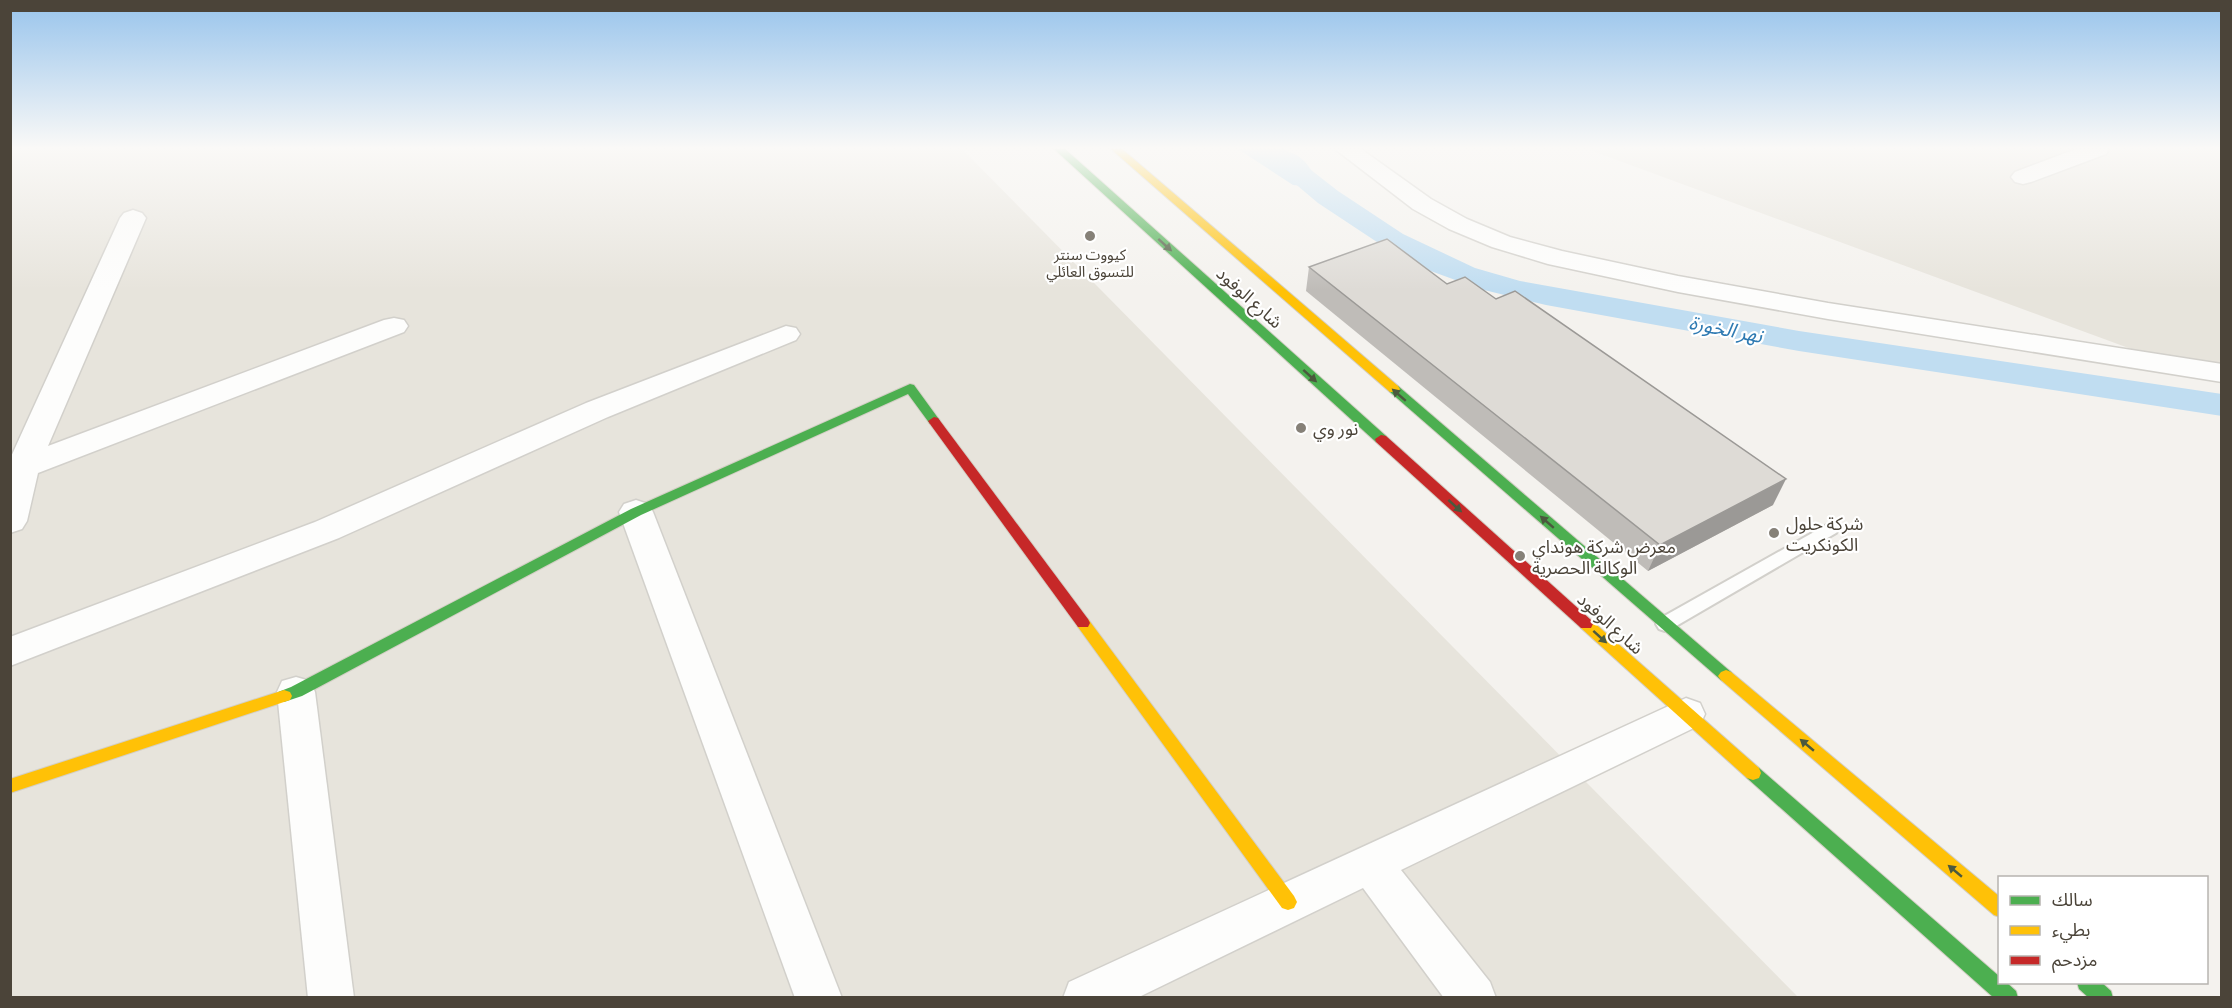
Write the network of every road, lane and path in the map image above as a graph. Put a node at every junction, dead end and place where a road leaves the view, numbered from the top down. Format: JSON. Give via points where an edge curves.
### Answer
{"nodes":[{"id":1,"x":1111,"y":196,"type":"edge"},
{"id":2,"x":1170,"y":196,"type":"edge"},
{"id":3,"x":1411,"y":196,"type":"edge"},
{"id":4,"x":133,"y":218,"type":"dead end"},
{"id":5,"x":394,"y":326,"type":"dead end"},
{"id":6,"x":786,"y":334,"type":"dead end"},
{"id":7,"x":2222,"y":373,"type":"edge"},
{"id":8,"x":23,"y":467,"type":"junction"},
{"id":9,"x":636,"y":512,"type":"junction"},
{"id":10,"x":10,"y":521,"type":"edge"},
{"id":11,"x":1830,"y":529,"type":"dead end"},
{"id":12,"x":1665,"y":624,"type":"junction"},
{"id":13,"x":10,"y":652,"type":"edge"},
{"id":14,"x":296,"y":692,"type":"junction"},
{"id":15,"x":1686,"y":714,"type":"junction"},
{"id":16,"x":10,"y":786,"type":"edge"},
{"id":17,"x":1370,"y":863,"type":"junction"},
{"id":18,"x":1288,"y":902,"type":"junction"},
{"id":19,"x":1998,"y":907,"type":"edge"},
{"id":20,"x":2088,"y":984,"type":"edge"},
{"id":21,"x":1090,"y":997,"type":"edge"},
{"id":22,"x":331,"y":998,"type":"edge"},
{"id":23,"x":819,"y":998,"type":"edge"},
{"id":24,"x":1473,"y":998,"type":"edge"},
{"id":25,"x":2009,"y":998,"type":"edge"},
{"id":26,"x":2103,"y":998,"type":"edge"}],
"edges":[{"from":1,"to":15,"type":"main road","name":"شارع الوفود","one_way":true},
{"from":12,"to":2,"type":"main road","name":"شارع الوفود","one_way":true},
{"from":3,"to":7,"type":"street","via":[[1458,224],[1501,242],[1557,258],[1828,311]]},
{"from":4,"to":8,"type":"street"},
{"from":5,"to":8,"type":"street"},
{"from":6,"to":13,"type":"street","via":[[597,410],[327,531]]},
{"from":8,"to":10,"type":"street"},
{"from":9,"to":14,"type":"main road"},
{"from":9,"to":18,"type":"main road","via":[[910,388]]},
{"from":9,"to":23,"type":"street"},
{"from":11,"to":12,"type":"lane"},
{"from":19,"to":12,"type":"main road","name":"شارع الوفود","one_way":true},
{"from":14,"to":16,"type":"main road"},
{"from":14,"to":22,"type":"street"},
{"from":15,"to":17,"type":"street"},
{"from":15,"to":25,"type":"main road","name":"شارع الوفود"},
{"from":17,"to":18,"type":"street"},
{"from":17,"to":24,"type":"street"},
{"from":18,"to":21,"type":"street"},
{"from":20,"to":26,"type":"main road"}]}
